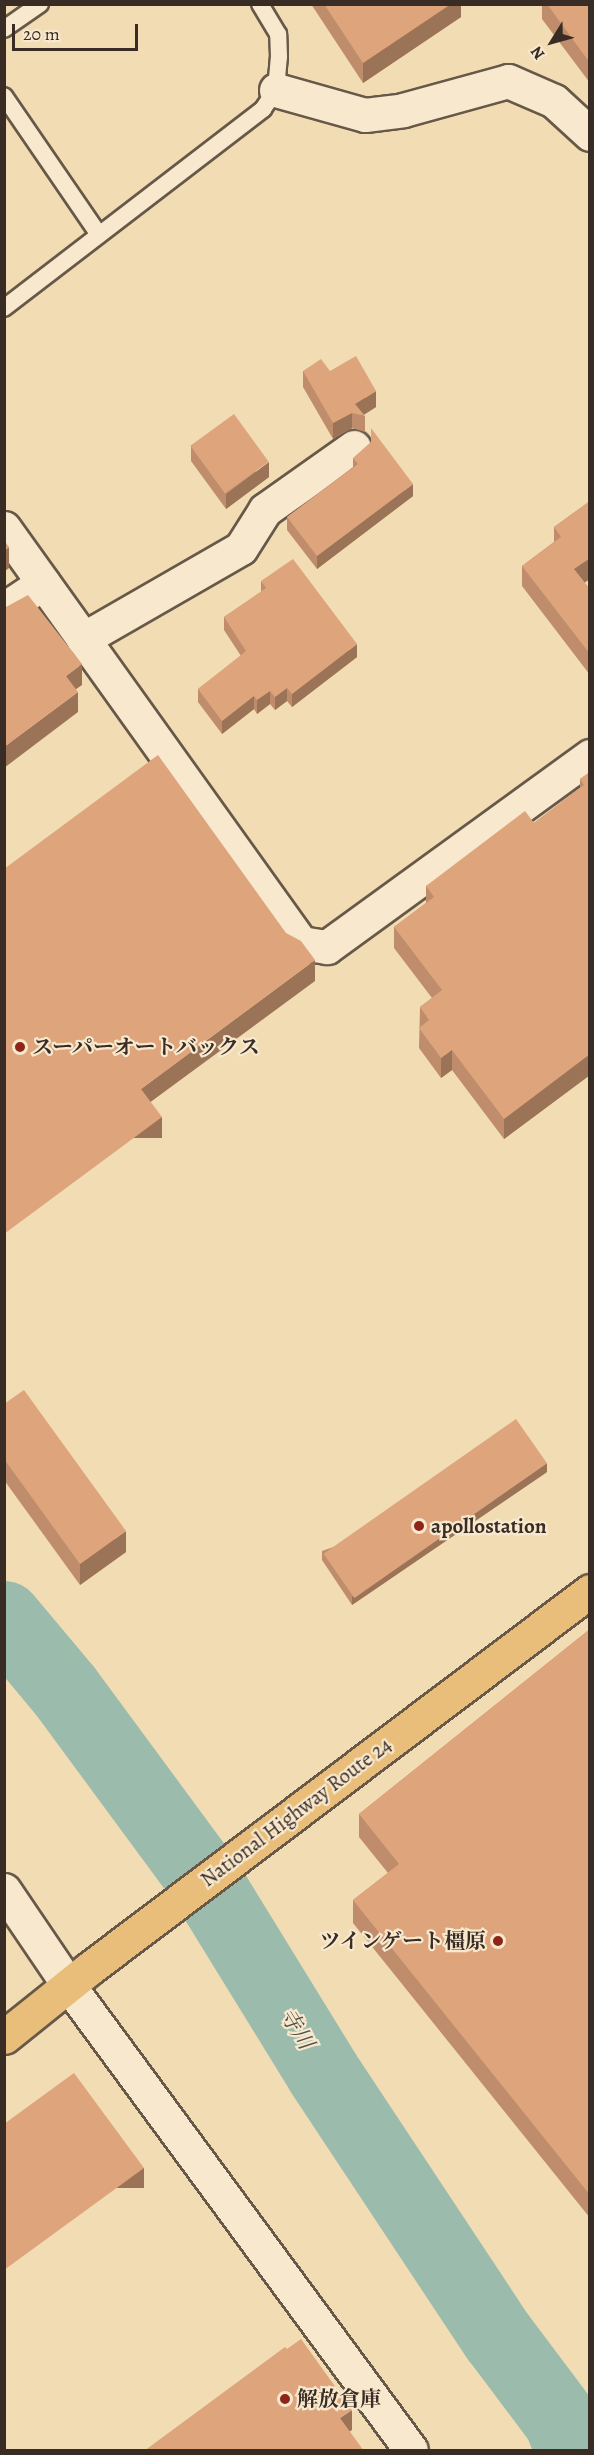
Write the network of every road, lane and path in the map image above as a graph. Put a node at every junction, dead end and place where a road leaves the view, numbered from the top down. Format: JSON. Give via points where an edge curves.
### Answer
{"nodes":[{"id":1,"x":40,"y":4,"type":"edge"},
{"id":2,"x":260,"y":4,"type":"edge"},
{"id":3,"x":4,"y":29,"type":"edge"},
{"id":4,"x":276,"y":90,"type":"junction"},
{"id":5,"x":4,"y":96,"type":"edge"},
{"id":6,"x":590,"y":134,"type":"edge"},
{"id":7,"x":99,"y":235,"type":"junction"},
{"id":8,"x":4,"y":308,"type":"edge"},
{"id":9,"x":354,"y":447,"type":"dead end"},
{"id":10,"x":4,"y":528,"type":"edge"},
{"id":11,"x":43,"y":583,"type":"junction"},
{"id":12,"x":4,"y":609,"type":"edge"},
{"id":13,"x":83,"y":639,"type":"junction"},
{"id":14,"x":590,"y":756,"type":"edge"},
{"id":15,"x":590,"y":1591,"type":"edge"},
{"id":16,"x":4,"y":1890,"type":"edge"},
{"id":17,"x":69,"y":1986,"type":"junction"},
{"id":18,"x":4,"y":2037,"type":"edge"},
{"id":19,"x":411,"y":2451,"type":"edge"}],
"edges":[{"from":1,"to":3,"type":"lane"},
{"from":2,"to":4,"type":"lane","via":[[278,34]]},
{"from":4,"to":6,"type":"street","via":[[365,115],[402,110],[508,81],[554,101]]},
{"from":4,"to":7,"type":"lane","via":[[263,110]]},
{"from":5,"to":7,"type":"lane"},
{"from":7,"to":8,"type":"lane"},
{"from":9,"to":13,"type":"street","via":[[265,510],[241,548]]},
{"from":10,"to":11,"type":"street"},
{"from":11,"to":12,"type":"street"},
{"from":11,"to":13,"type":"street"},
{"from":13,"to":14,"type":"street","via":[[301,943],[327,947]]},
{"from":15,"to":17,"type":"highway","name":"National Highway Route 24"},
{"from":16,"to":17,"type":"street"},
{"from":17,"to":18,"type":"highway","name":"National Highway Route 24"},
{"from":17,"to":19,"type":"street"}]}
